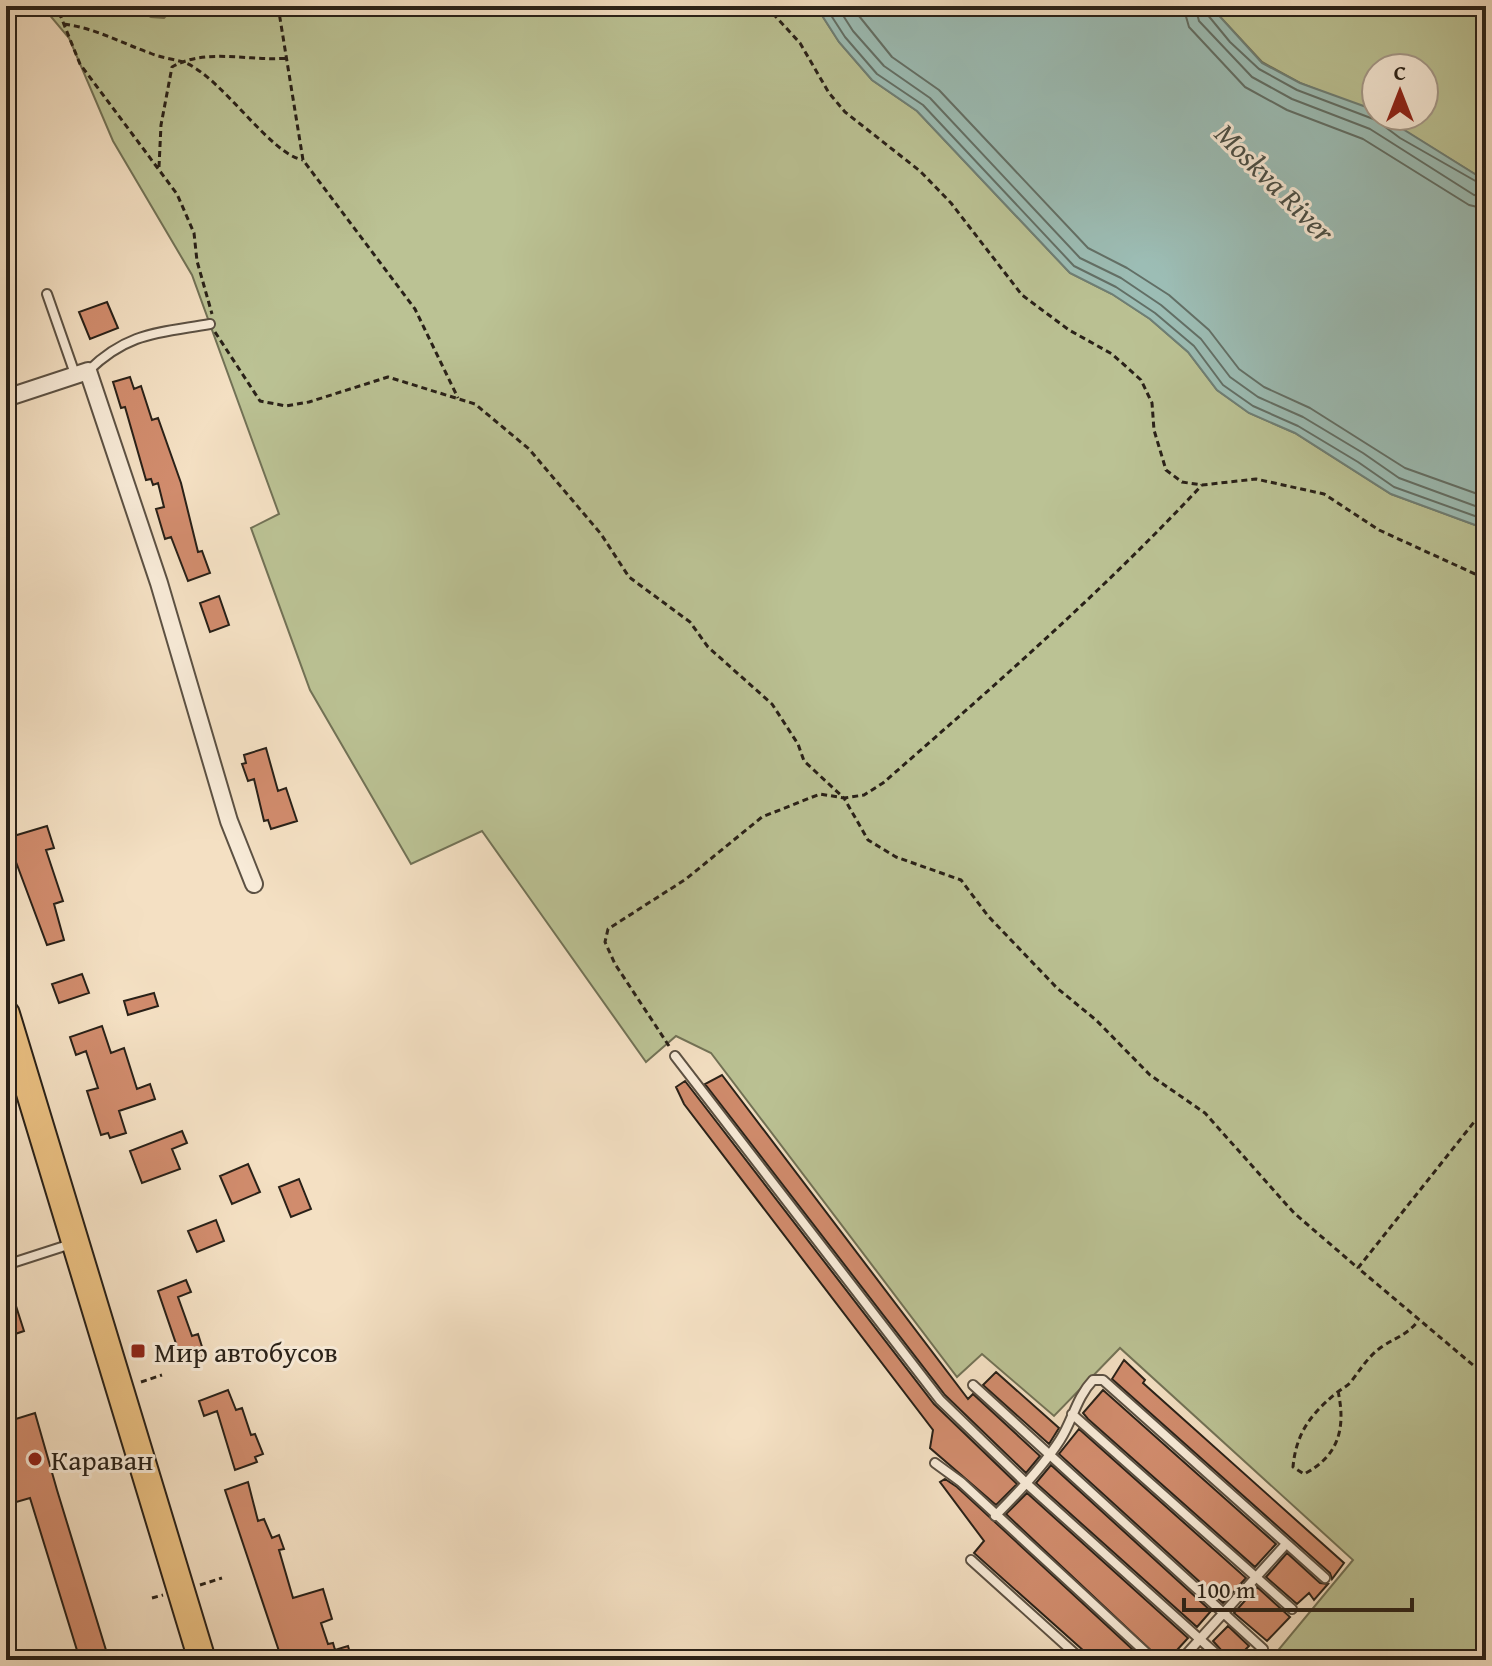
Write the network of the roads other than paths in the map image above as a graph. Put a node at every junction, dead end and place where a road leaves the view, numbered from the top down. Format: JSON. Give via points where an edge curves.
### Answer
{"nodes":[{"id":1,"x":47,"y":294,"type":"dead end"},
{"id":2,"x":210,"y":324,"type":"road end"},
{"id":3,"x":81,"y":372,"type":"junction"},
{"id":4,"x":6,"y":398,"type":"edge"},
{"id":5,"x":254,"y":884,"type":"dead end"},
{"id":6,"x":6,"y":1014,"type":"edge"},
{"id":7,"x":675,"y":1056,"type":"road end"},
{"id":8,"x":76,"y":1242,"type":"junction"},
{"id":9,"x":6,"y":1265,"type":"edge"},
{"id":10,"x":973,"y":1385,"type":"dead end"},
{"id":11,"x":1072,"y":1414,"type":"junction"},
{"id":12,"x":1048,"y":1456,"type":"junction"},
{"id":13,"x":935,"y":1463,"type":"dead end"},
{"id":14,"x":1027,"y":1484,"type":"junction"},
{"id":15,"x":995,"y":1516,"type":"junction"},
{"id":16,"x":1286,"y":1544,"type":"junction"},
{"id":17,"x":971,"y":1560,"type":"dead end"},
{"id":18,"x":1255,"y":1578,"type":"junction"},
{"id":19,"x":1325,"y":1578,"type":"dead end"},
{"id":20,"x":1292,"y":1609,"type":"dead end"},
{"id":21,"x":1222,"y":1615,"type":"junction"},
{"id":22,"x":1200,"y":1639,"type":"junction"},
{"id":23,"x":1263,"y":1649,"type":"dead end"},
{"id":24,"x":202,"y":1660,"type":"edge"},
{"id":25,"x":1082,"y":1660,"type":"edge"},
{"id":26,"x":1154,"y":1660,"type":"edge"},
{"id":27,"x":1181,"y":1660,"type":"edge"},
{"id":28,"x":1223,"y":1660,"type":"edge"}],
"edges":[{"from":1,"to":3,"type":"lane"},
{"from":2,"to":3,"type":"lane","via":[[149,332],[118,344]]},
{"from":3,"to":4,"type":"street"},
{"from":3,"to":5,"type":"street","via":[[159,583],[229,821]]},
{"from":6,"to":8,"type":"main road"},
{"from":7,"to":14,"type":"lane","via":[[940,1400]]},
{"from":8,"to":9,"type":"lane"},
{"from":8,"to":24,"type":"main road"},
{"from":10,"to":12,"type":"lane"},
{"from":11,"to":12,"type":"lane"},
{"from":11,"to":16,"type":"lane","via":[[1082,1391],[1093,1380],[1103,1380]]},
{"from":11,"to":18,"type":"lane"},
{"from":12,"to":14,"type":"lane"},
{"from":12,"to":21,"type":"lane"},
{"from":13,"to":15,"type":"lane"},
{"from":14,"to":15,"type":"lane"},
{"from":14,"to":22,"type":"lane"},
{"from":15,"to":26,"type":"lane"},
{"from":16,"to":18,"type":"lane"},
{"from":16,"to":19,"type":"lane"},
{"from":17,"to":25,"type":"lane"},
{"from":18,"to":20,"type":"lane"},
{"from":18,"to":21,"type":"lane"},
{"from":21,"to":22,"type":"lane"},
{"from":21,"to":23,"type":"lane"},
{"from":22,"to":27,"type":"lane"},
{"from":22,"to":28,"type":"lane"}]}
